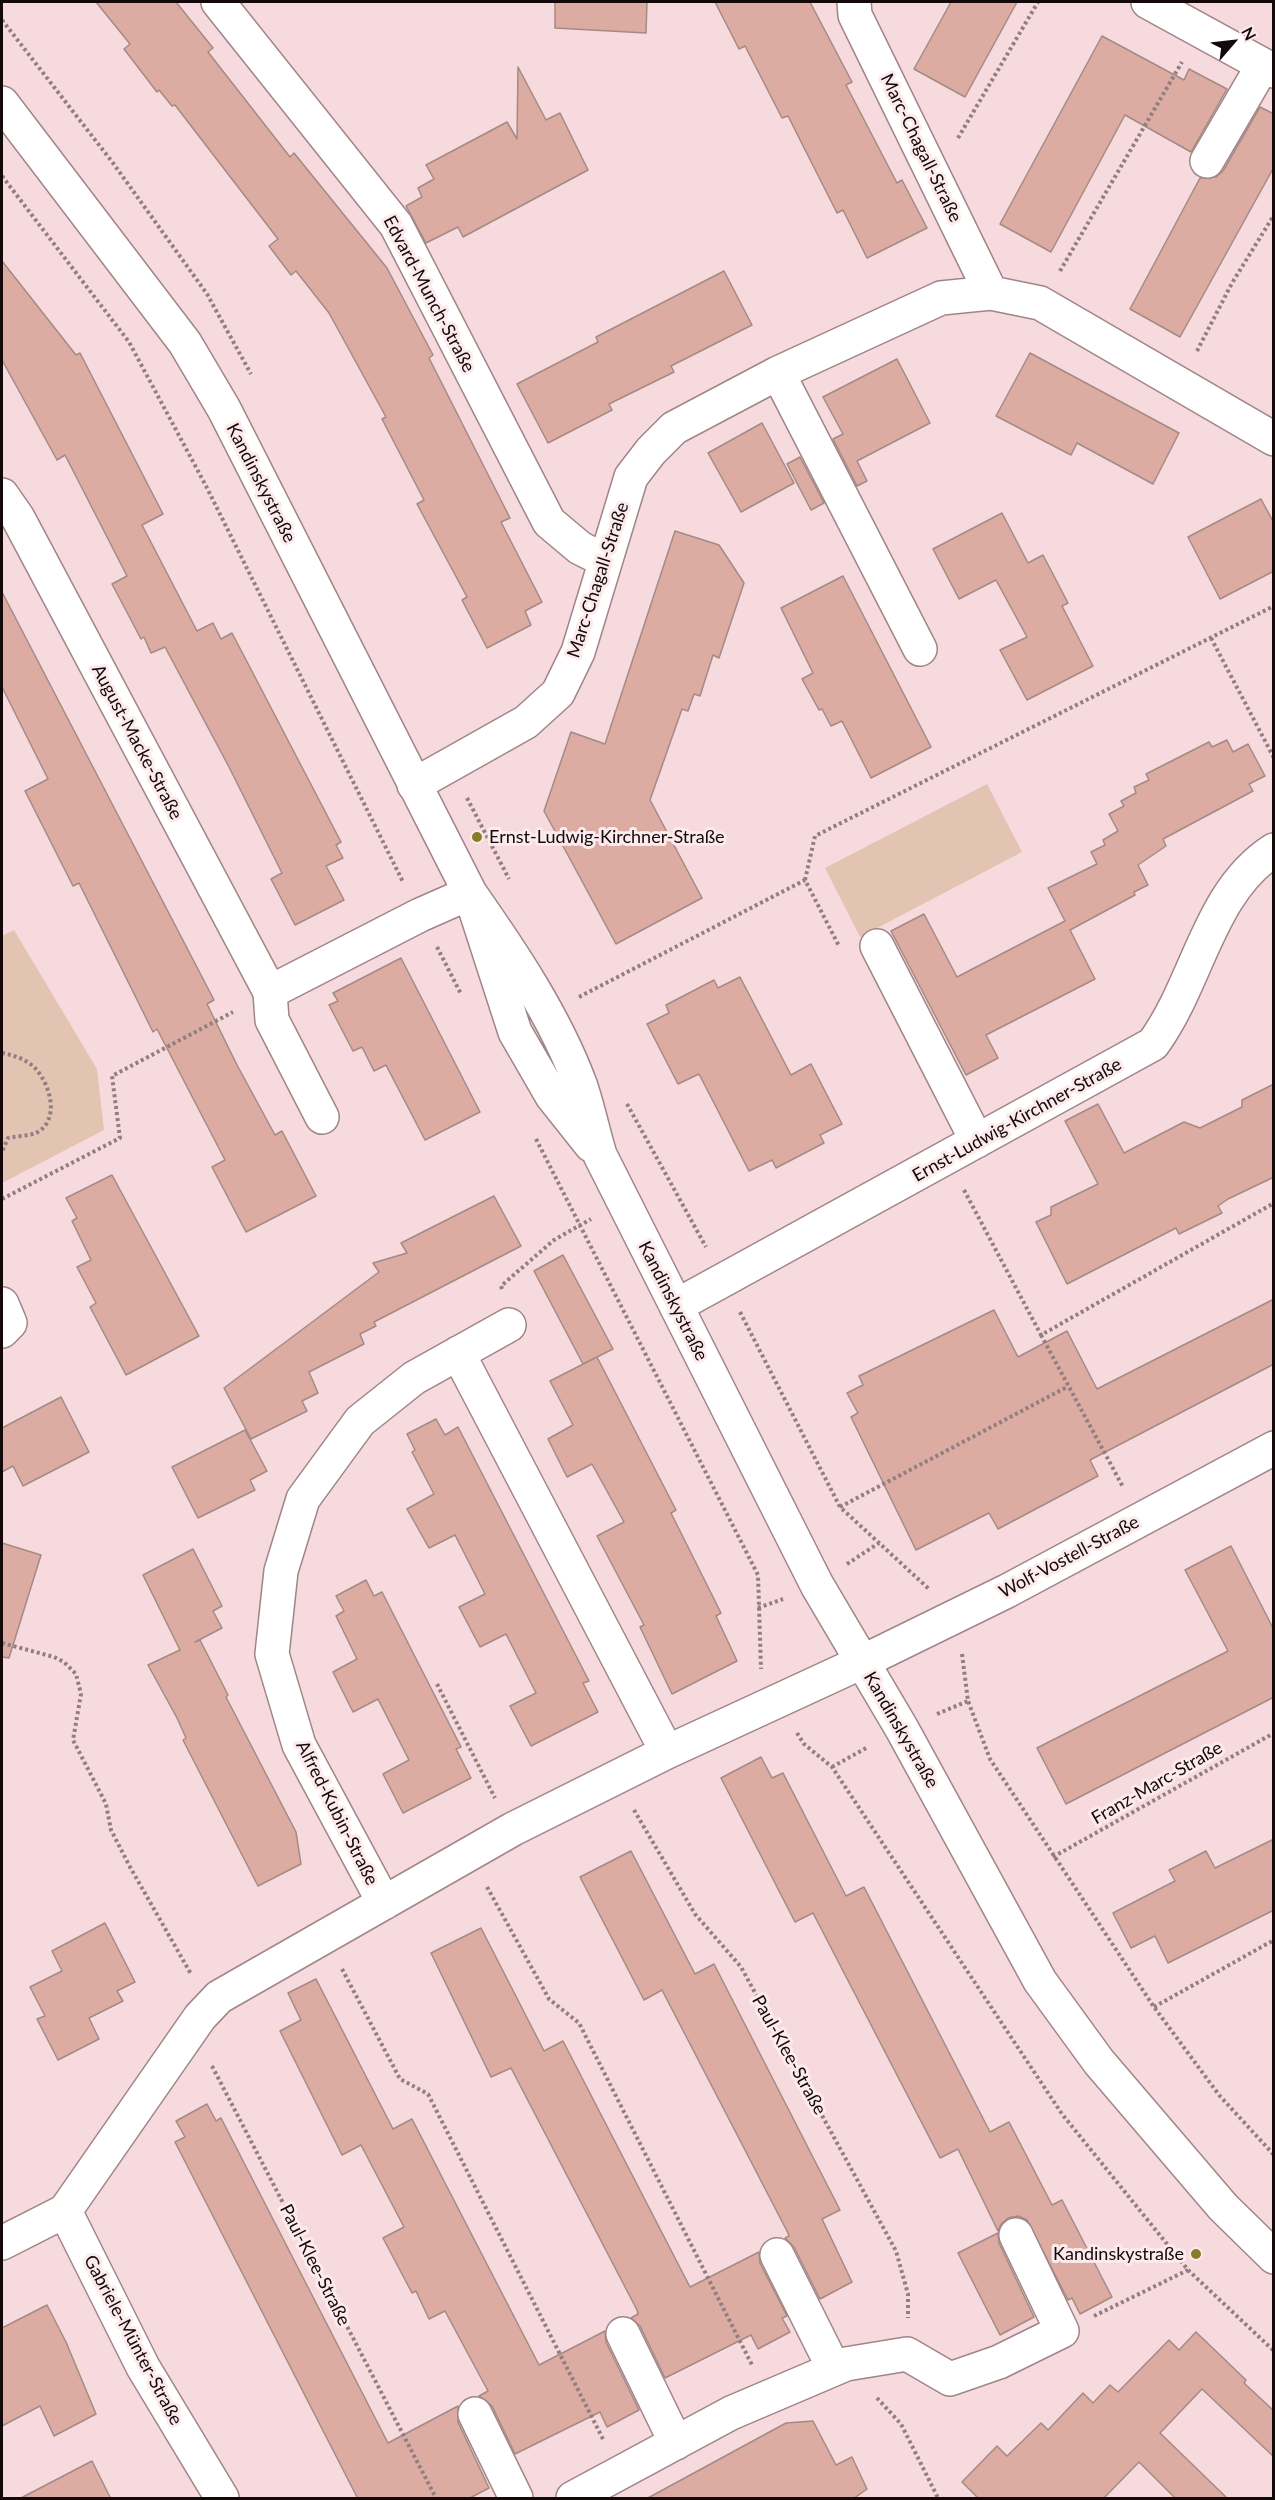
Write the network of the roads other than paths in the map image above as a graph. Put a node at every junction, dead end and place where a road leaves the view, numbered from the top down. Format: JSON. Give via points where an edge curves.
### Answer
{"nodes":[{"id":1,"x":218,"y":2,"type":"edge"},
{"id":2,"x":854,"y":2,"type":"edge"},
{"id":3,"x":1148,"y":2,"type":"edge"},
{"id":4,"x":1268,"y":68,"type":"edge"},
{"id":5,"x":2,"y":103,"type":"edge"},
{"id":6,"x":1206,"y":161,"type":"dead end"},
{"id":7,"x":992,"y":293,"type":"junction"},
{"id":8,"x":778,"y":373,"type":"junction"},
{"id":9,"x":1274,"y":439,"type":"edge"},
{"id":10,"x":2,"y":495,"type":"edge"},
{"id":11,"x":604,"y":560,"type":"junction"},
{"id":12,"x":920,"y":649,"type":"dead end"},
{"id":13,"x":414,"y":785,"type":"junction"},
{"id":14,"x":1274,"y":850,"type":"edge"},
{"id":15,"x":470,"y":893,"type":"junction"},
{"id":16,"x":877,"y":946,"type":"dead end"},
{"id":17,"x":270,"y":992,"type":"junction"},
{"id":18,"x":322,"y":1117,"type":"dead end"},
{"id":19,"x":964,"y":1148,"type":"junction"},
{"id":20,"x":2,"y":1304,"type":"edge"},
{"id":21,"x":676,"y":1306,"type":"junction"},
{"id":22,"x":509,"y":1325,"type":"road end"},
{"id":23,"x":2,"y":1331,"type":"edge"},
{"id":24,"x":458,"y":1353,"type":"junction"},
{"id":25,"x":1274,"y":1448,"type":"edge"},
{"id":26,"x":862,"y":1662,"type":"junction"},
{"id":27,"x":667,"y":1752,"type":"junction"},
{"id":28,"x":384,"y":1903,"type":"junction"},
{"id":29,"x":64,"y":2211,"type":"junction"},
{"id":30,"x":1016,"y":2235,"type":"dead end"},
{"id":31,"x":2,"y":2243,"type":"edge"},
{"id":32,"x":777,"y":2255,"type":"dead end"},
{"id":33,"x":1274,"y":2257,"type":"edge"},
{"id":34,"x":623,"y":2334,"type":"dead end"},
{"id":35,"x":834,"y":2369,"type":"junction"},
{"id":36,"x":475,"y":2414,"type":"dead end"},
{"id":37,"x":676,"y":2442,"type":"junction"},
{"id":38,"x":222,"y":2499,"type":"edge"},
{"id":39,"x":516,"y":2499,"type":"edge"},
{"id":40,"x":573,"y":2499,"type":"edge"}],
"edges":[{"from":1,"to":11,"type":"street","name":"Edvard-Munch-Straße","via":[[396,225],[549,522],[579,548]]},
{"from":2,"to":7,"type":"street","name":"Marc-Chagall-Straße","via":[[855,15]]},
{"from":3,"to":4,"type":"street"},
{"from":4,"to":6,"type":"street"},
{"from":5,"to":13,"type":"street","name":"Kandinskystraße","via":[[185,343],[224,409]]},
{"from":7,"to":8,"type":"street","name":"Marc-Chagall-Straße","via":[[941,298]]},
{"from":7,"to":9,"type":"street","name":"Marc-Chagall-Straße","via":[[1040,303]]},
{"from":8,"to":11,"type":"street","name":"Marc-Chagall-Straße","via":[[674,428],[651,451],[631,477]]},
{"from":8,"to":12,"type":"street"},
{"from":10,"to":17,"type":"street","name":"August-Macke-Straße","via":[[24,528]]},
{"from":11,"to":13,"type":"street","name":"Marc-Chagall-Straße","via":[[578,652],[558,693],[526,722]]},
{"from":13,"to":15,"type":"street","name":"Kandinskystraße"},
{"from":14,"to":19,"type":"street","name":"Ernst-Ludwig-Kirchner-Straße","via":[[1253,863],[1214,919],[1172,1020],[1153,1044]]},
{"from":15,"to":17,"type":"street"},
{"from":15,"to":21,"type":"street","name":"Kandinskystraße","via":[[515,1032],[552,1096],[600,1155]]},
{"from":16,"to":19,"type":"street"},
{"from":17,"to":18,"type":"street","name":"August-Macke-Straße","via":[[272,1020]]},
{"from":19,"to":21,"type":"street","name":"Ernst-Ludwig-Kirchner-Straße"},
{"from":20,"to":23,"type":"street","via":[[10,1323]]},
{"from":21,"to":26,"type":"street","name":"Kandinskystraße","via":[[817,1585]]},
{"from":22,"to":24,"type":"street","name":"Alfred-Kubin-Straße"},
{"from":24,"to":27,"type":"street"},
{"from":24,"to":28,"type":"street","name":"Alfred-Kubin-Straße","via":[[414,1378],[360,1421],[303,1499],[281,1571],[272,1654],[299,1745]]},
{"from":25,"to":26,"type":"street","name":"Wolf-Vostell-Straße"},
{"from":26,"to":27,"type":"street"},
{"from":26,"to":33,"type":"street","name":"Kandinskystraße","via":[[1041,1981],[1099,2062],[1223,2207]]},
{"from":27,"to":28,"type":"street","via":[[513,1830]]},
{"from":28,"to":29,"type":"street","via":[[219,1997]]},
{"from":29,"to":31,"type":"street"},
{"from":29,"to":38,"type":"street","name":"Gabriele-Münter-Straße","via":[[143,2367]]},
{"from":30,"to":35,"type":"street","via":[[1062,2331],[999,2362],[950,2379],[907,2354]]},
{"from":32,"to":35,"type":"street"},
{"from":34,"to":37,"type":"street"},
{"from":35,"to":37,"type":"street","via":[[731,2413]]},
{"from":36,"to":39,"type":"street"},
{"from":37,"to":40,"type":"street"}]}
